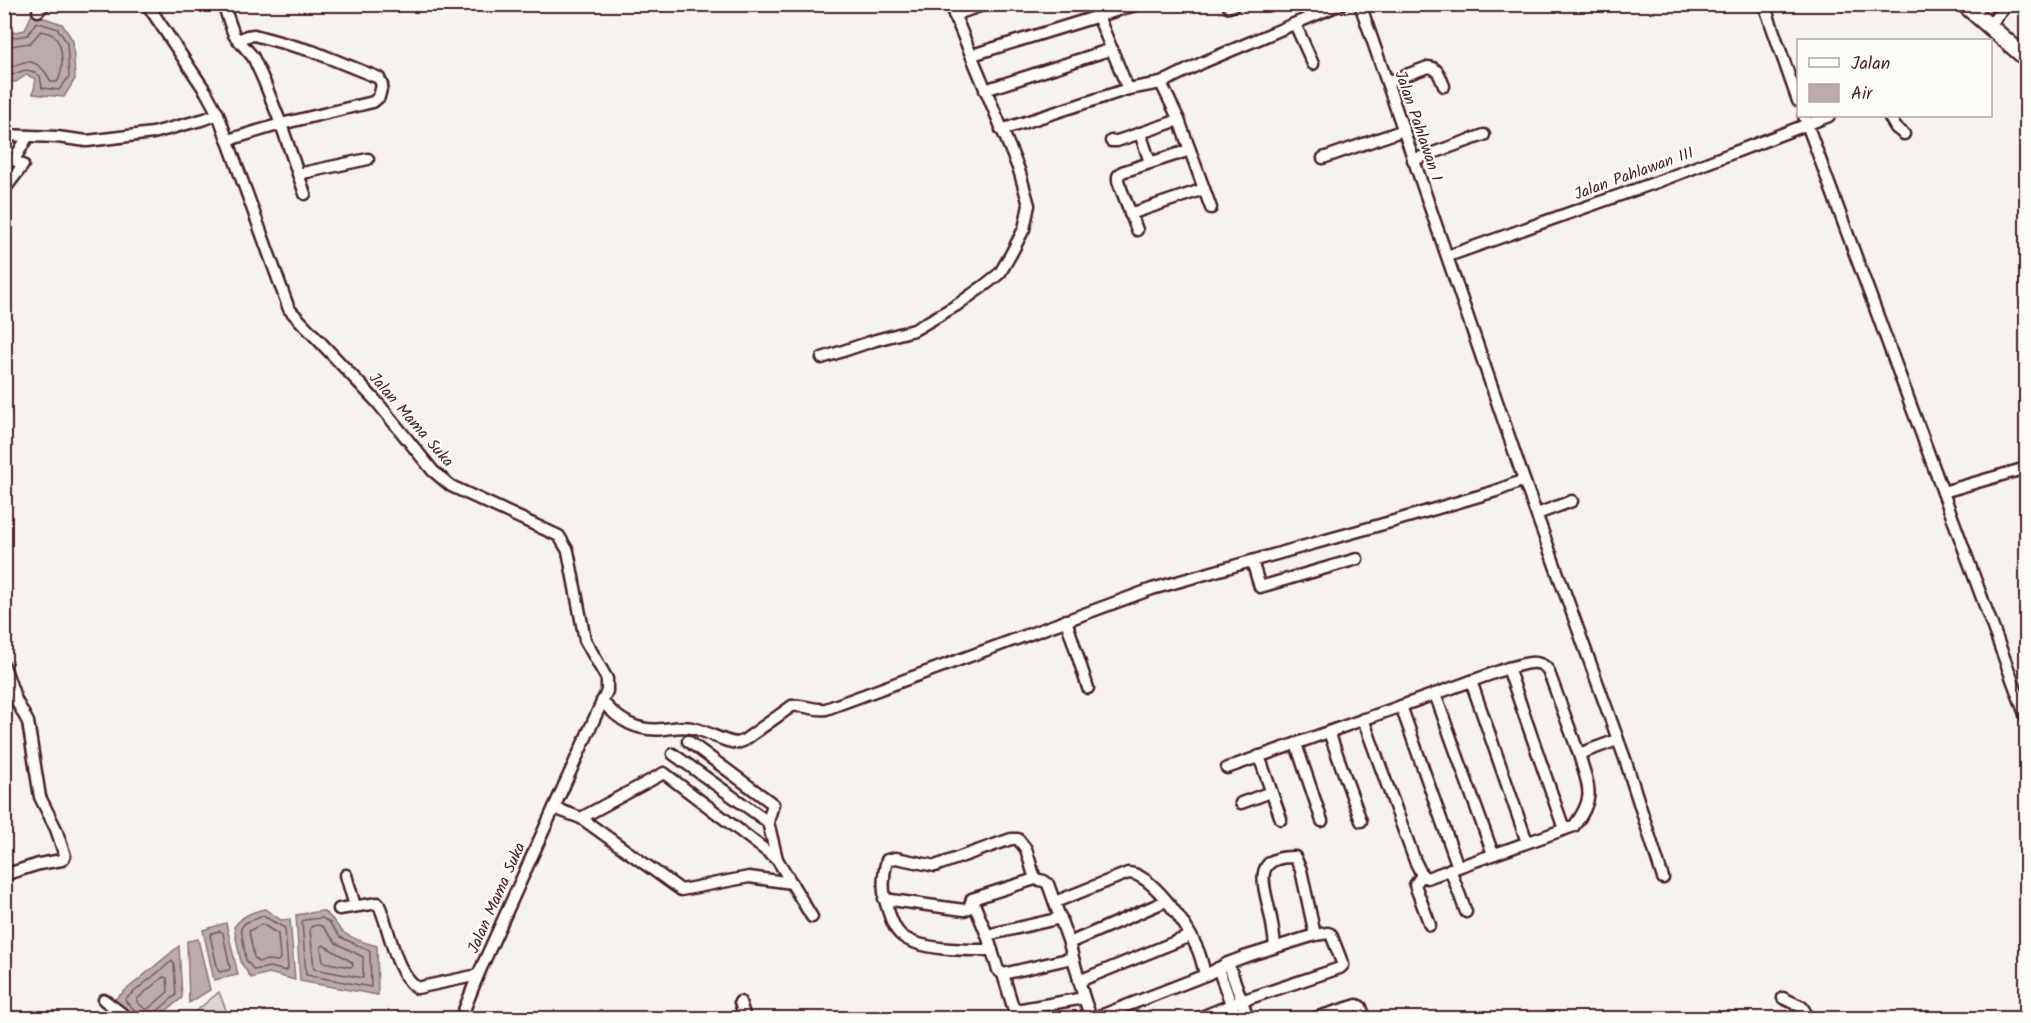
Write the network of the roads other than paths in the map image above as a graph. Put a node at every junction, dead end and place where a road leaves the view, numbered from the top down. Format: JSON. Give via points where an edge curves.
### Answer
{"nodes":[{"id":1,"x":147,"y":4,"type":"edge"},
{"id":2,"x":223,"y":4,"type":"edge"},
{"id":3,"x":986,"y":4,"type":"edge"},
{"id":4,"x":1093,"y":4,"type":"edge"},
{"id":5,"x":1138,"y":4,"type":"edge"},
{"id":6,"x":1341,"y":4,"type":"edge"},
{"id":7,"x":1360,"y":4,"type":"edge"},
{"id":8,"x":1764,"y":4,"type":"edge"},
{"id":9,"x":1964,"y":4,"type":"edge"},
{"id":10,"x":2007,"y":4,"type":"edge"},
{"id":11,"x":952,"y":10,"type":"edge"},
{"id":12,"x":1098,"y":16,"type":"junction"},
{"id":13,"x":1295,"y":24,"type":"junction"},
{"id":14,"x":1991,"y":33,"type":"edge"},
{"id":15,"x":239,"y":40,"type":"junction"},
{"id":16,"x":1112,"y":49,"type":"junction"},
{"id":17,"x":972,"y":55,"type":"junction"},
{"id":18,"x":2026,"y":58,"type":"edge"},
{"id":19,"x":1313,"y":64,"type":"dead end"},
{"id":20,"x":1387,"y":82,"type":"junction"},
{"id":21,"x":1161,"y":83,"type":"junction"},
{"id":22,"x":1444,"y":86,"type":"dead end"},
{"id":23,"x":1128,"y":89,"type":"junction"},
{"id":24,"x":985,"y":90,"type":"junction"},
{"id":25,"x":1797,"y":98,"type":"edge"},
{"id":26,"x":218,"y":114,"type":"junction"},
{"id":27,"x":1823,"y":117,"type":"edge"},
{"id":28,"x":1890,"y":117,"type":"edge"},
{"id":29,"x":1179,"y":120,"type":"junction"},
{"id":30,"x":1805,"y":120,"type":"edge"},
{"id":31,"x":281,"y":124,"type":"junction"},
{"id":32,"x":1001,"y":130,"type":"junction"},
{"id":33,"x":1404,"y":130,"type":"junction"},
{"id":34,"x":1140,"y":133,"type":"junction"},
{"id":35,"x":1904,"y":134,"type":"dead end"},
{"id":36,"x":4,"y":135,"type":"edge"},
{"id":37,"x":1485,"y":135,"type":"dead end"},
{"id":38,"x":28,"y":136,"type":"junction"},
{"id":39,"x":228,"y":140,"type":"junction"},
{"id":40,"x":1111,"y":141,"type":"dead end"},
{"id":41,"x":1190,"y":150,"type":"junction"},
{"id":42,"x":1323,"y":158,"type":"dead end"},
{"id":43,"x":368,"y":159,"type":"dead end"},
{"id":44,"x":1413,"y":160,"type":"junction"},
{"id":45,"x":1150,"y":162,"type":"junction"},
{"id":46,"x":298,"y":174,"type":"junction"},
{"id":47,"x":1204,"y":189,"type":"junction"},
{"id":48,"x":4,"y":190,"type":"edge"},
{"id":49,"x":305,"y":194,"type":"dead end"},
{"id":50,"x":1211,"y":208,"type":"dead end"},
{"id":51,"x":1131,"y":214,"type":"junction"},
{"id":52,"x":1137,"y":230,"type":"dead end"},
{"id":53,"x":1448,"y":256,"type":"junction"},
{"id":54,"x":822,"y":357,"type":"dead end"},
{"id":55,"x":2026,"y":468,"type":"edge"},
{"id":56,"x":1524,"y":480,"type":"junction"},
{"id":57,"x":1943,"y":492,"type":"junction"},
{"id":58,"x":1572,"y":501,"type":"dead end"},
{"id":59,"x":1537,"y":514,"type":"junction"},
{"id":60,"x":1357,"y":559,"type":"dead end"},
{"id":61,"x":1252,"y":561,"type":"junction"},
{"id":62,"x":1066,"y":621,"type":"junction"},
{"id":63,"x":4,"y":666,"type":"edge"},
{"id":64,"x":1508,"y":668,"type":"junction"},
{"id":65,"x":1471,"y":681,"type":"junction"},
{"id":66,"x":1088,"y":688,"type":"dead end"},
{"id":67,"x":1435,"y":694,"type":"junction"},
{"id":68,"x":602,"y":701,"type":"junction"},
{"id":69,"x":1401,"y":706,"type":"junction"},
{"id":70,"x":2026,"y":717,"type":"edge"},
{"id":71,"x":1363,"y":719,"type":"junction"},
{"id":72,"x":1329,"y":732,"type":"junction"},
{"id":73,"x":1617,"y":740,"type":"junction"},
{"id":74,"x":688,"y":741,"type":"dead end"},
{"id":75,"x":1296,"y":744,"type":"junction"},
{"id":76,"x":673,"y":754,"type":"dead end"},
{"id":77,"x":1579,"y":754,"type":"junction"},
{"id":78,"x":1259,"y":756,"type":"junction"},
{"id":79,"x":1227,"y":768,"type":"dead end"},
{"id":80,"x":1271,"y":792,"type":"junction"},
{"id":81,"x":1241,"y":803,"type":"dead end"},
{"id":82,"x":554,"y":808,"type":"junction"},
{"id":83,"x":581,"y":818,"type":"junction"},
{"id":84,"x":1281,"y":819,"type":"dead end"},
{"id":85,"x":1322,"y":821,"type":"dead end"},
{"id":86,"x":1361,"y":821,"type":"dead end"},
{"id":87,"x":768,"y":822,"type":"junction"},
{"id":88,"x":1564,"y":829,"type":"junction"},
{"id":89,"x":1527,"y":842,"type":"junction"},
{"id":90,"x":1492,"y":854,"type":"junction"},
{"id":91,"x":777,"y":859,"type":"junction"},
{"id":92,"x":1454,"y":868,"type":"junction"},
{"id":93,"x":4,"y":874,"type":"edge"},
{"id":94,"x":346,"y":875,"type":"dead end"},
{"id":95,"x":1422,"y":875,"type":"junction"},
{"id":96,"x":1663,"y":878,"type":"dead end"},
{"id":97,"x":1035,"y":879,"type":"junction"},
{"id":98,"x":792,"y":883,"type":"junction"},
{"id":99,"x":884,"y":899,"type":"junction"},
{"id":100,"x":972,"y":899,"type":"junction"},
{"id":101,"x":1166,"y":901,"type":"junction"},
{"id":102,"x":1055,"y":903,"type":"junction"},
{"id":103,"x":355,"y":906,"type":"junction"},
{"id":104,"x":339,"y":909,"type":"dead end"},
{"id":105,"x":1466,"y":912,"type":"dead end"},
{"id":106,"x":812,"y":917,"type":"dead end"},
{"id":107,"x":1061,"y":918,"type":"junction"},
{"id":108,"x":1430,"y":925,"type":"dead end"},
{"id":109,"x":987,"y":935,"type":"junction"},
{"id":110,"x":1315,"y":935,"type":"junction"},
{"id":111,"x":1190,"y":936,"type":"junction"},
{"id":112,"x":1069,"y":943,"type":"junction"},
{"id":113,"x":1275,"y":947,"type":"junction"},
{"id":114,"x":992,"y":950,"type":"junction"},
{"id":115,"x":1072,"y":958,"type":"junction"},
{"id":116,"x":1223,"y":966,"type":"junction"},
{"id":117,"x":478,"y":975,"type":"junction"},
{"id":118,"x":1004,"y":975,"type":"junction"},
{"id":119,"x":1205,"y":975,"type":"junction"},
{"id":120,"x":1079,"y":981,"type":"junction"},
{"id":121,"x":1084,"y":998,"type":"junction"},
{"id":122,"x":1783,"y":998,"type":"dead end"},
{"id":123,"x":104,"y":1000,"type":"dead end"},
{"id":124,"x":740,"y":1002,"type":"dead end"},
{"id":125,"x":1236,"y":1003,"type":"junction"},
{"id":126,"x":128,"y":1018,"type":"edge"},
{"id":127,"x":461,"y":1018,"type":"edge"},
{"id":128,"x":746,"y":1018,"type":"edge"},
{"id":129,"x":1093,"y":1018,"type":"edge"},
{"id":130,"x":1198,"y":1018,"type":"edge"},
{"id":131,"x":1236,"y":1018,"type":"edge"},
{"id":132,"x":1248,"y":1018,"type":"edge"},
{"id":133,"x":1315,"y":1018,"type":"edge"},
{"id":134,"x":1365,"y":1018,"type":"edge"},
{"id":135,"x":1809,"y":1018,"type":"edge"}],
"edges":[{"from":1,"to":26,"type":"street","name":"Jalan Mama Suka"},
{"from":2,"to":15,"type":"street"},
{"from":3,"to":11,"type":"street"},
{"from":4,"to":12,"type":"street"},
{"from":5,"to":12,"type":"street"},
{"from":6,"to":13,"type":"street"},
{"from":7,"to":20,"type":"street","name":"Jalan Pahlawan I"},
{"from":8,"to":25,"type":"street"},
{"from":9,"to":14,"type":"main road"},
{"from":10,"to":14,"type":"street"},
{"from":11,"to":17,"type":"street"},
{"from":12,"to":16,"type":"street"},
{"from":12,"to":17,"type":"street"},
{"from":13,"to":19,"type":"street"},
{"from":13,"to":21,"type":"street"},
{"from":14,"to":18,"type":"main road"},
{"from":15,"to":31,"type":"street","via":[[253,57]]},
{"from":15,"to":31,"type":"street","via":[[254,35],[312,51],[382,81],[379,97],[373,102]]},
{"from":16,"to":23,"type":"street"},
{"from":16,"to":24,"type":"street"},
{"from":17,"to":24,"type":"street"},
{"from":20,"to":22,"type":"street","via":[[1432,67],[1437,69]]},
{"from":20,"to":33,"type":"street","name":"Jalan Pahlawan I"},
{"from":21,"to":23,"type":"street"},
{"from":21,"to":29,"type":"street"},
{"from":23,"to":32,"type":"street"},
{"from":24,"to":32,"type":"street"},
{"from":26,"to":38,"type":"street","via":[[153,133],[87,141]]},
{"from":26,"to":39,"type":"street","name":"Jalan Mama Suka"},
{"from":27,"to":30,"type":"street","name":"Jalan Pahlawan III"},
{"from":28,"to":35,"type":"street","via":[[1896,129]]},
{"from":29,"to":34,"type":"street"},
{"from":29,"to":41,"type":"street"},
{"from":30,"to":53,"type":"street","name":"Jalan Pahlawan III","via":[[1657,182]]},
{"from":30,"to":57,"type":"street"},
{"from":31,"to":39,"type":"street"},
{"from":31,"to":46,"type":"street"},
{"from":32,"to":54,"type":"street","via":[[1029,205],[1023,229],[1000,273],[914,330]]},
{"from":33,"to":42,"type":"street"},
{"from":33,"to":44,"type":"street","name":"Jalan Pahlawan I"},
{"from":34,"to":40,"type":"street"},
{"from":34,"to":45,"type":"street"},
{"from":36,"to":38,"type":"street"},
{"from":37,"to":44,"type":"street"},
{"from":38,"to":48,"type":"street","via":[[14,160],[23,165]]},
{"from":39,"to":68,"type":"street","name":"Jalan Mama Suka","via":[[289,309],[377,402],[433,471],[451,486],[558,536],[568,551],[585,640],[607,679]]},
{"from":41,"to":45,"type":"street"},
{"from":41,"to":47,"type":"street"},
{"from":43,"to":46,"type":"street"},
{"from":44,"to":53,"type":"street","name":"Jalan Pahlawan I"},
{"from":45,"to":51,"type":"street","via":[[1118,176]]},
{"from":46,"to":49,"type":"street"},
{"from":47,"to":50,"type":"street"},
{"from":47,"to":51,"type":"street"},
{"from":51,"to":52,"type":"street"},
{"from":53,"to":56,"type":"street","name":"Jalan Pahlawan I"},
{"from":55,"to":57,"type":"street"},
{"from":56,"to":59,"type":"street","name":"Jalan Pahlawan I"},
{"from":56,"to":61,"type":"street"},
{"from":57,"to":70,"type":"street"},
{"from":58,"to":59,"type":"street"},
{"from":59,"to":73,"type":"street","name":"Jalan Pahlawan I"},
{"from":60,"to":61,"type":"street","via":[[1260,587]]},
{"from":61,"to":62,"type":"street","via":[[1152,589]]},
{"from":62,"to":66,"type":"street"},
{"from":62,"to":68,"type":"street","via":[[826,709],[792,706],[737,743],[687,727],[639,729],[624,723]]},
{"from":63,"to":93,"type":"street","via":[[28,722],[40,796],[65,856]]},
{"from":64,"to":65,"type":"street"},
{"from":64,"to":77,"type":"street","via":[[1536,662],[1548,670]]},
{"from":64,"to":88,"type":"street"},
{"from":65,"to":67,"type":"street"},
{"from":65,"to":89,"type":"street"},
{"from":67,"to":69,"type":"street"},
{"from":67,"to":90,"type":"street"},
{"from":68,"to":82,"type":"street","name":"Jalan Mama Suka"},
{"from":69,"to":71,"type":"street"},
{"from":69,"to":92,"type":"street"},
{"from":71,"to":72,"type":"street"},
{"from":71,"to":95,"type":"street"},
{"from":72,"to":75,"type":"street"},
{"from":72,"to":86,"type":"street"},
{"from":73,"to":77,"type":"street"},
{"from":73,"to":96,"type":"street","name":"Jalan Pahlawan I"},
{"from":74,"to":87,"type":"street","via":[[773,804]]},
{"from":75,"to":78,"type":"street"},
{"from":75,"to":85,"type":"street"},
{"from":76,"to":87,"type":"street"},
{"from":77,"to":88,"type":"street","via":[[1590,795],[1574,826]]},
{"from":78,"to":79,"type":"street"},
{"from":78,"to":80,"type":"street"},
{"from":80,"to":81,"type":"street"},
{"from":80,"to":84,"type":"street"},
{"from":82,"to":83,"type":"street"},
{"from":82,"to":117,"type":"street","name":"Jalan Mama Suka"},
{"from":83,"to":91,"type":"street","via":[[664,773]]},
{"from":83,"to":98,"type":"street","via":[[681,890],[749,877]]},
{"from":87,"to":91,"type":"street"},
{"from":88,"to":89,"type":"street"},
{"from":89,"to":90,"type":"street"},
{"from":90,"to":92,"type":"street"},
{"from":91,"to":98,"type":"street"},
{"from":92,"to":95,"type":"street","via":[[1426,878]]},
{"from":92,"to":105,"type":"street"},
{"from":94,"to":103,"type":"street"},
{"from":95,"to":108,"type":"street","via":[[1415,885]]},
{"from":97,"to":99,"type":"street","via":[[1021,840],[1011,838],[935,866],[889,858],[883,880]]},
{"from":97,"to":100,"type":"street"},
{"from":97,"to":102,"type":"street","via":[[1048,884]]},
{"from":98,"to":106,"type":"street"},
{"from":99,"to":100,"type":"street","via":[[963,910],[969,908]]},
{"from":99,"to":114,"type":"street","via":[[903,937],[948,949]]},
{"from":100,"to":109,"type":"street"},
{"from":101,"to":102,"type":"street","via":[[1145,879],[1128,873]]},
{"from":101,"to":111,"type":"street"},
{"from":101,"to":112,"type":"street"},
{"from":102,"to":107,"type":"street"},
{"from":103,"to":104,"type":"street"},
{"from":103,"to":117,"type":"street","via":[[378,903],[402,970],[413,986]]},
{"from":107,"to":109,"type":"street"},
{"from":107,"to":112,"type":"street"},
{"from":109,"to":114,"type":"street"},
{"from":110,"to":113,"type":"street"},
{"from":110,"to":113,"type":"street","via":[[1301,870],[1295,857],[1285,857],[1263,871]]},
{"from":110,"to":125,"type":"street","via":[[1331,934],[1342,960],[1340,968]]},
{"from":111,"to":119,"type":"street"},
{"from":111,"to":120,"type":"street"},
{"from":112,"to":115,"type":"street"},
{"from":113,"to":116,"type":"street"},
{"from":114,"to":118,"type":"street","via":[[998,970]]},
{"from":115,"to":118,"type":"street"},
{"from":115,"to":120,"type":"street"},
{"from":116,"to":119,"type":"street"},
{"from":116,"to":125,"type":"street"},
{"from":117,"to":127,"type":"street","name":"Jalan Mama Suka"},
{"from":118,"to":121,"type":"street","via":[[1016,1010]]},
{"from":119,"to":129,"type":"street"},
{"from":120,"to":121,"type":"street"},
{"from":121,"to":129,"type":"street"},
{"from":122,"to":135,"type":"street","via":[[1802,1008]]},
{"from":123,"to":126,"type":"street"},
{"from":124,"to":128,"type":"street"},
{"from":125,"to":130,"type":"street"},
{"from":125,"to":131,"type":"street"},
{"from":125,"to":132,"type":"street"},
{"from":133,"to":134,"type":"street","via":[[1358,1005]]}]}
